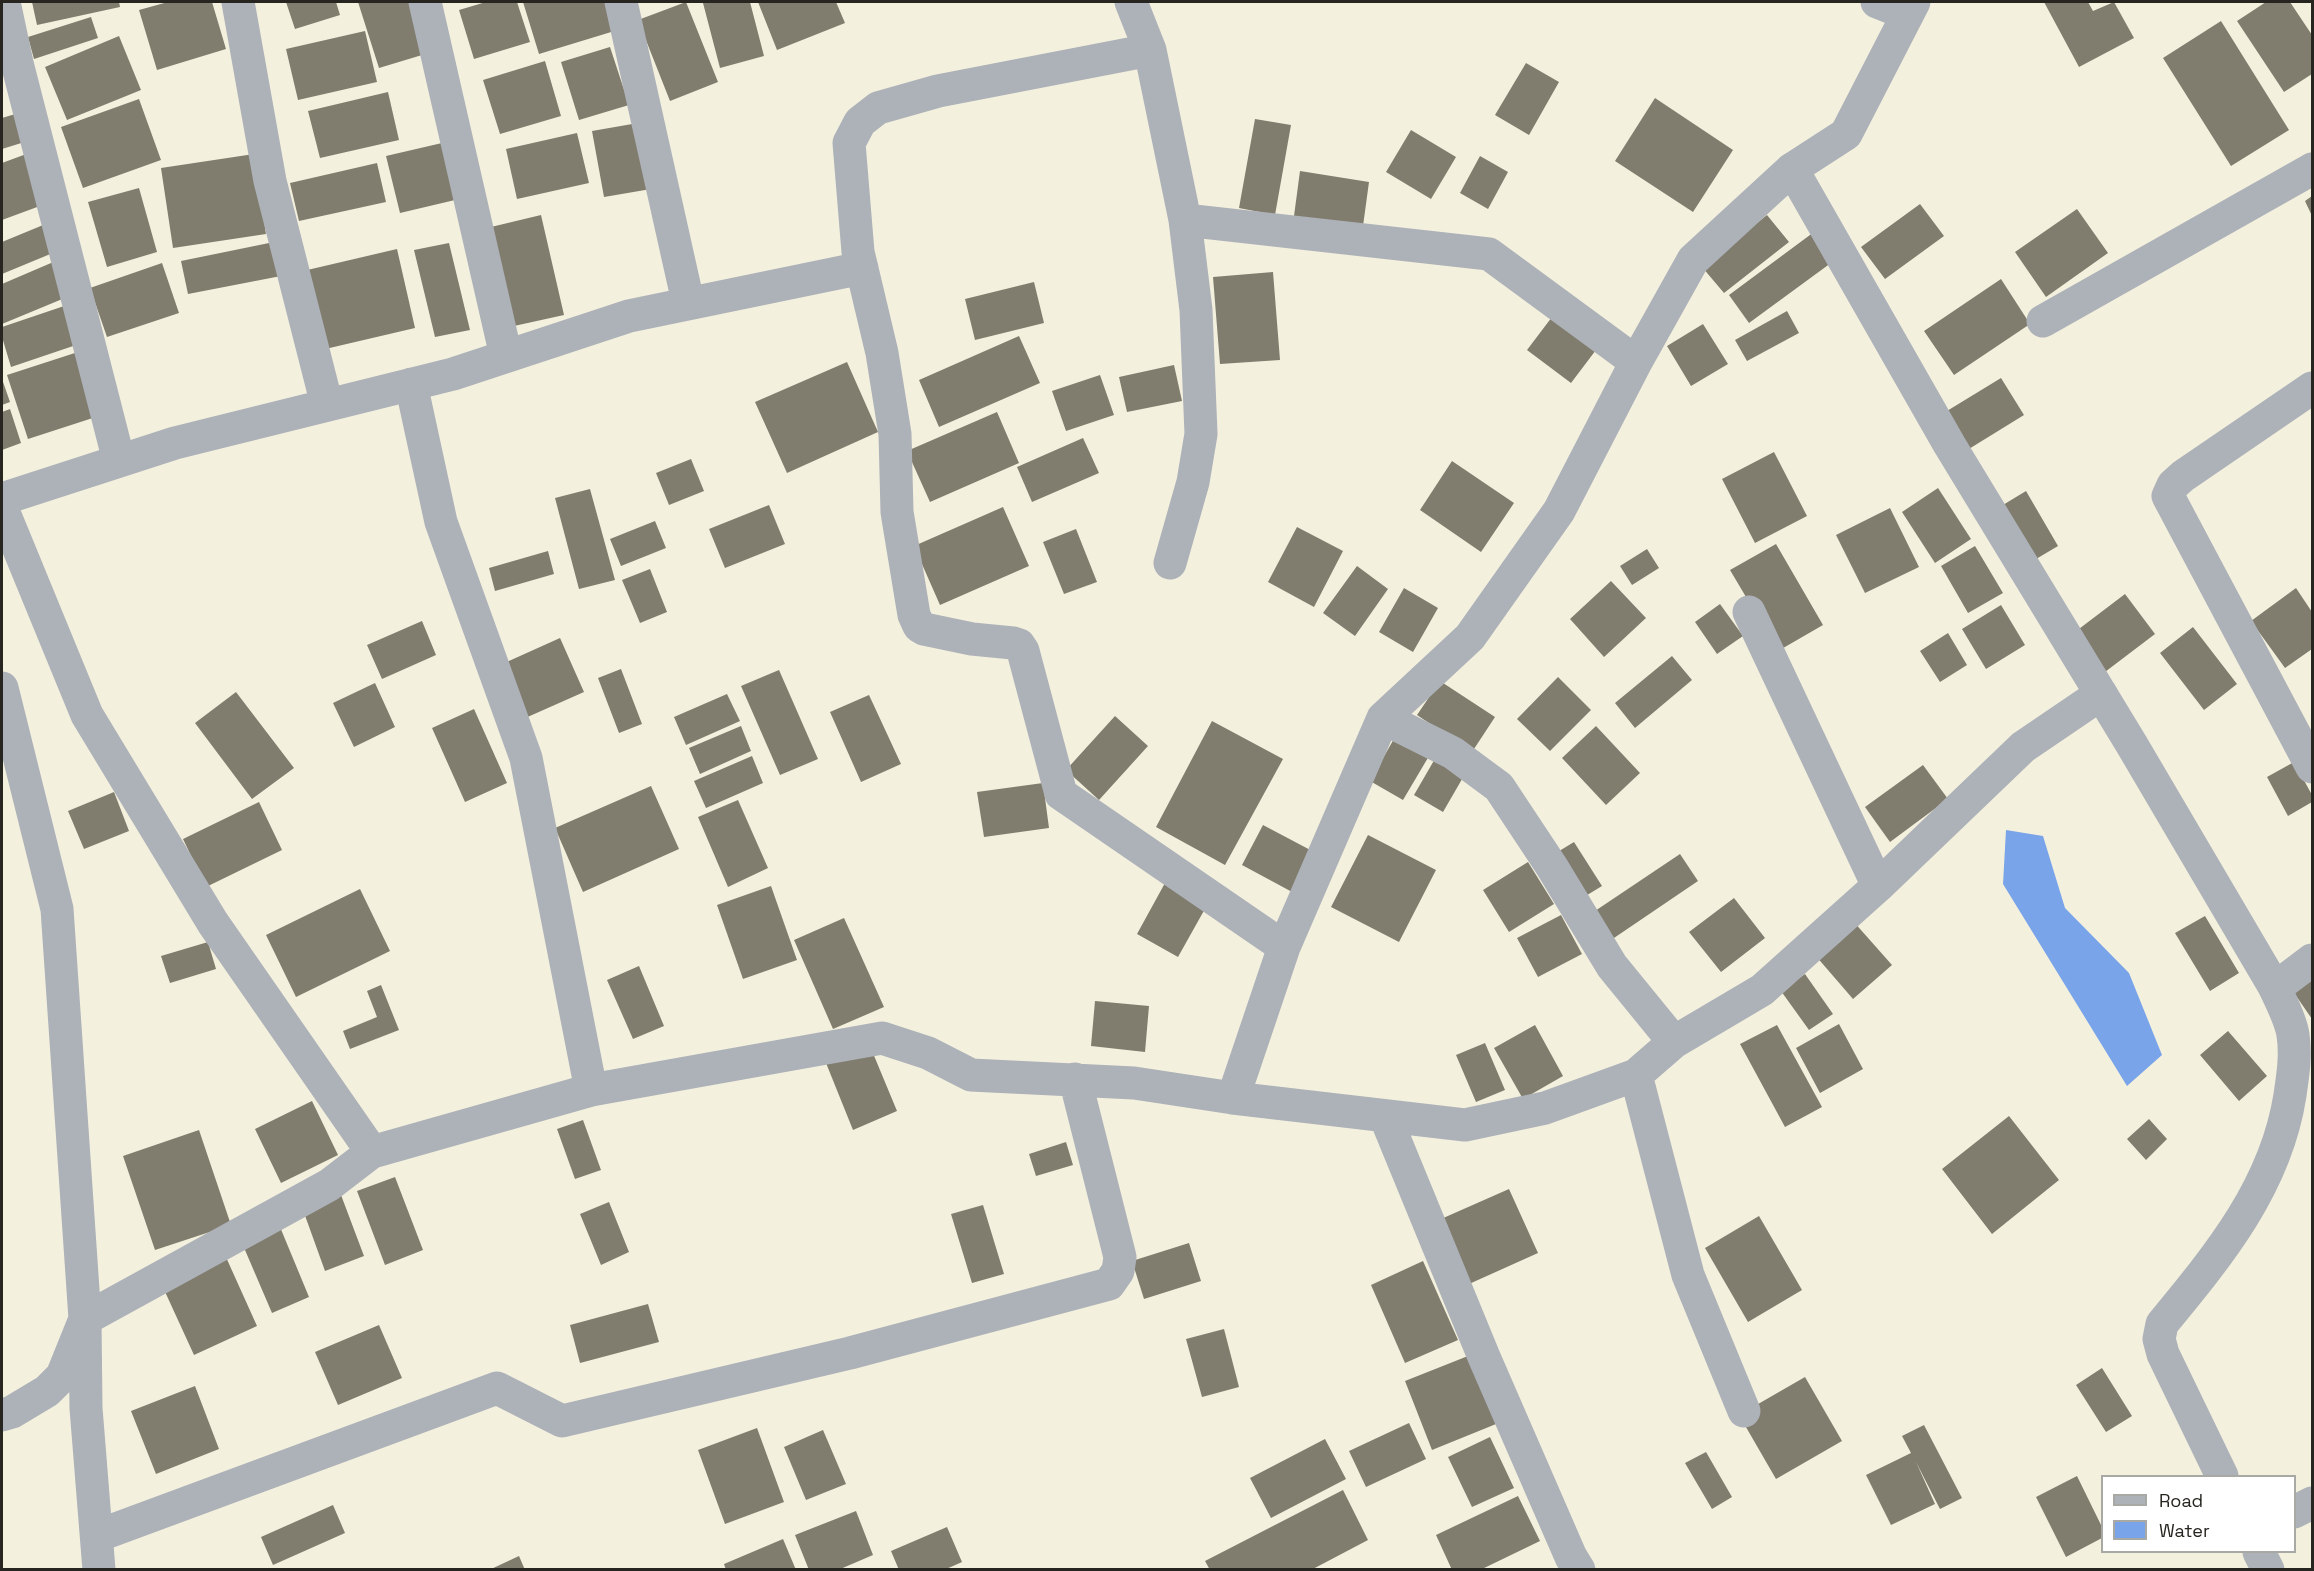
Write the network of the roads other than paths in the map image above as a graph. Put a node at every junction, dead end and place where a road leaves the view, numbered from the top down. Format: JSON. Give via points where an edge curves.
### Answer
{"nodes":[{"id":1,"x":4,"y":2,"type":"edge"},
{"id":2,"x":238,"y":2,"type":"edge"},
{"id":3,"x":425,"y":2,"type":"edge"},
{"id":4,"x":621,"y":2,"type":"edge"},
{"id":5,"x":1131,"y":2,"type":"edge"},
{"id":6,"x":1877,"y":2,"type":"edge"},
{"id":7,"x":1910,"y":8,"type":"edge"},
{"id":8,"x":1150,"y":50,"type":"junction"},
{"id":9,"x":1792,"y":169,"type":"junction"},
{"id":10,"x":2313,"y":169,"type":"edge"},
{"id":11,"x":1185,"y":220,"type":"junction"},
{"id":12,"x":862,"y":268,"type":"junction"},
{"id":13,"x":688,"y":302,"type":"junction"},
{"id":14,"x":2043,"y":321,"type":"dead end"},
{"id":15,"x":506,"y":356,"type":"junction"},
{"id":16,"x":1636,"y":362,"type":"junction"},
{"id":17,"x":411,"y":384,"type":"junction"},
{"id":18,"x":2313,"y":388,"type":"edge"},
{"id":19,"x":327,"y":405,"type":"junction"},
{"id":20,"x":119,"y":461,"type":"junction"},
{"id":21,"x":2,"y":499,"type":"edge"},
{"id":22,"x":2,"y":508,"type":"edge"},
{"id":23,"x":1170,"y":562,"type":"dead end"},
{"id":24,"x":1749,"y":612,"type":"dead end"},
{"id":25,"x":2,"y":688,"type":"edge"},
{"id":26,"x":2101,"y":694,"type":"junction"},
{"id":27,"x":1383,"y":718,"type":"junction"},
{"id":28,"x":2313,"y":767,"type":"edge"},
{"id":29,"x":1878,"y":886,"type":"junction"},
{"id":30,"x":1284,"y":947,"type":"junction"},
{"id":31,"x":2313,"y":960,"type":"edge"},
{"id":32,"x":2276,"y":988,"type":"junction"},
{"id":33,"x":1674,"y":1042,"type":"junction"},
{"id":34,"x":1636,"y":1075,"type":"junction"},
{"id":35,"x":1075,"y":1079,"type":"junction"},
{"id":36,"x":591,"y":1090,"type":"junction"},
{"id":37,"x":1233,"y":1098,"type":"junction"},
{"id":38,"x":1385,"y":1116,"type":"junction"},
{"id":39,"x":372,"y":1152,"type":"junction"},
{"id":40,"x":85,"y":1319,"type":"junction"},
{"id":41,"x":1744,"y":1412,"type":"dead end"},
{"id":42,"x":2,"y":1415,"type":"edge"},
{"id":43,"x":2222,"y":1475,"type":"edge"},
{"id":44,"x":2313,"y":1503,"type":"edge"},
{"id":45,"x":2296,"y":1512,"type":"edge"},
{"id":46,"x":97,"y":1536,"type":"junction"},
{"id":47,"x":2260,"y":1553,"type":"edge"},
{"id":48,"x":99,"y":1569,"type":"edge"},
{"id":49,"x":1579,"y":1569,"type":"edge"},
{"id":50,"x":2268,"y":1569,"type":"edge"}],
"edges":[{"from":1,"to":20,"type":"street"},
{"from":2,"to":19,"type":"street","via":[[270,181]]},
{"from":3,"to":15,"type":"street"},
{"from":4,"to":13,"type":"street"},
{"from":5,"to":8,"type":"street"},
{"from":6,"to":7,"type":"street"},
{"from":7,"to":9,"type":"street","via":[[1846,134]]},
{"from":8,"to":11,"type":"street"},
{"from":8,"to":12,"type":"street","via":[[938,91],[878,108],[860,122],[849,143]]},
{"from":9,"to":16,"type":"street","via":[[1693,260]]},
{"from":9,"to":26,"type":"street","via":[[1944,435]]},
{"from":10,"to":14,"type":"street"},
{"from":11,"to":16,"type":"street","via":[[1489,254]]},
{"from":11,"to":23,"type":"street","via":[[1196,310],[1200,434],[1193,482]]},
{"from":12,"to":13,"type":"street"},
{"from":12,"to":30,"type":"street","via":[[882,353],[895,434],[897,512],[919,626],[1019,645],[1061,794]]},
{"from":13,"to":15,"type":"street","via":[[629,316]]},
{"from":15,"to":17,"type":"street"},
{"from":16,"to":27,"type":"street","via":[[1559,511],[1470,637]]},
{"from":17,"to":19,"type":"street"},
{"from":17,"to":36,"type":"street","via":[[441,522],[526,758]]},
{"from":18,"to":28,"type":"street","via":[[2183,476],[2168,496]]},
{"from":19,"to":20,"type":"street"},
{"from":20,"to":21,"type":"street"},
{"from":22,"to":39,"type":"street","via":[[87,716],[213,923]]},
{"from":24,"to":29,"type":"street"},
{"from":25,"to":40,"type":"street","via":[[57,909]]},
{"from":26,"to":29,"type":"street","via":[[2023,747]]},
{"from":26,"to":32,"type":"street"},
{"from":27,"to":30,"type":"street"},
{"from":27,"to":33,"type":"street","via":[[1453,753],[1499,787],[1612,966]]},
{"from":29,"to":33,"type":"street","via":[[1762,990]]},
{"from":30,"to":37,"type":"street"},
{"from":31,"to":32,"type":"street"},
{"from":32,"to":43,"type":"street","via":[[2293,1033],[2294,1069],[2279,1146],[2231,1238],[2162,1324],[2159,1339]]},
{"from":33,"to":34,"type":"street"},
{"from":34,"to":38,"type":"street","via":[[1545,1108],[1465,1125]]},
{"from":34,"to":41,"type":"street","via":[[1688,1275]]},
{"from":35,"to":36,"type":"street","via":[[971,1075],[928,1053],[882,1038]]},
{"from":35,"to":37,"type":"street","via":[[1134,1083]]},
{"from":35,"to":46,"type":"street","via":[[1120,1257],[1118,1271],[1109,1284],[850,1353],[562,1421],[497,1389]]},
{"from":36,"to":39,"type":"street"},
{"from":37,"to":38,"type":"street"},
{"from":38,"to":49,"type":"street","via":[[1484,1357],[1570,1557]]},
{"from":39,"to":40,"type":"street","via":[[329,1185]]},
{"from":40,"to":42,"type":"street","via":[[62,1376],[47,1391]]},
{"from":40,"to":46,"type":"street","via":[[86,1408]]},
{"from":44,"to":45,"type":"street"},
{"from":46,"to":48,"type":"street"},
{"from":47,"to":50,"type":"street"}]}
